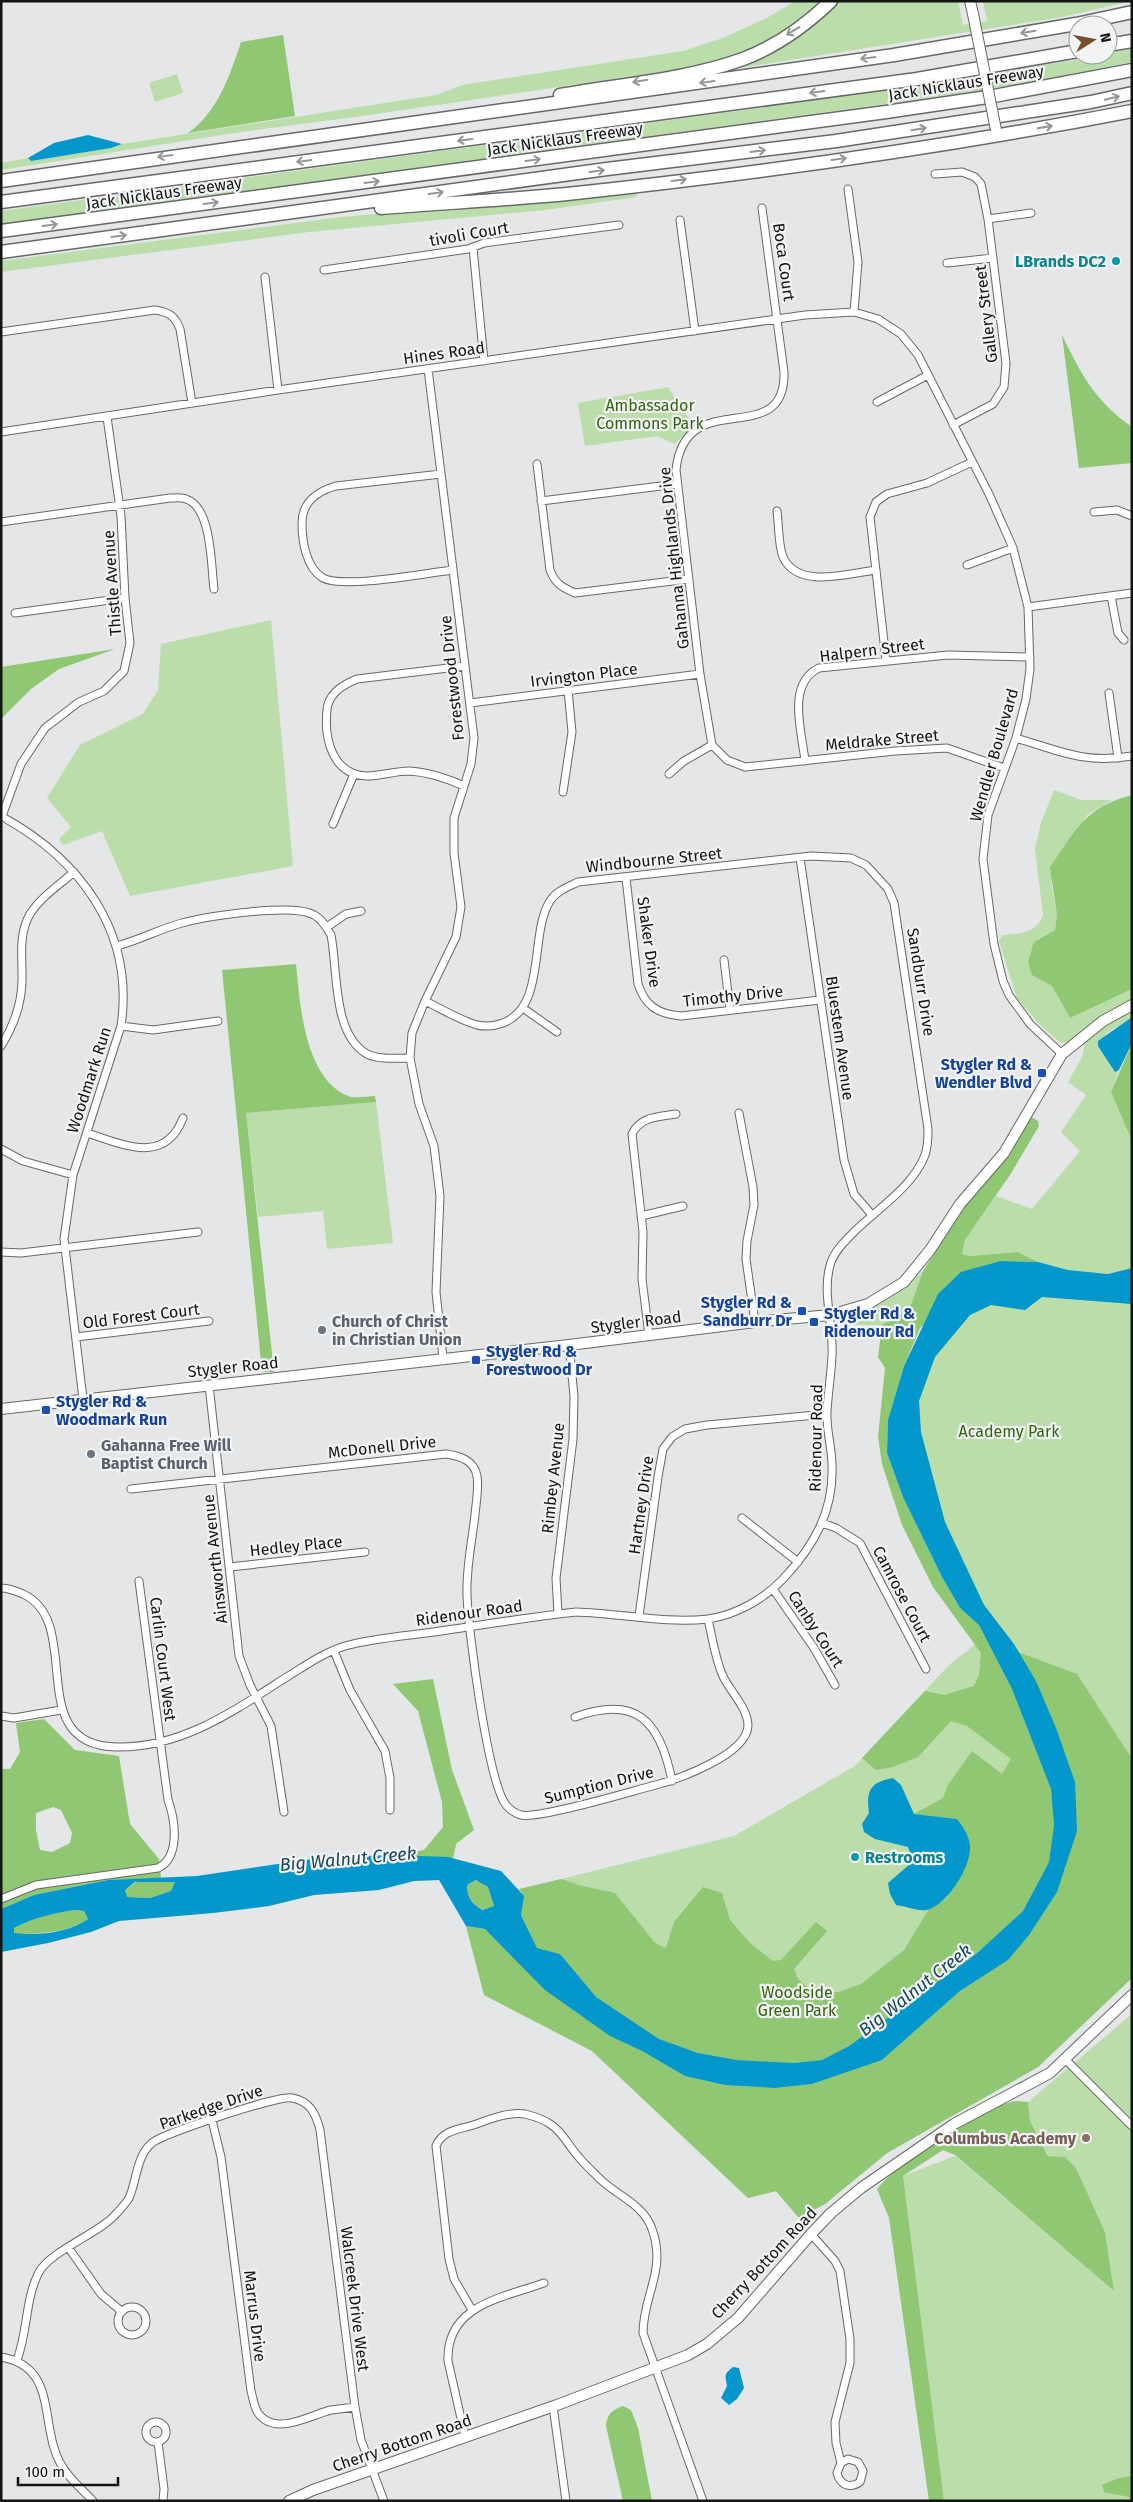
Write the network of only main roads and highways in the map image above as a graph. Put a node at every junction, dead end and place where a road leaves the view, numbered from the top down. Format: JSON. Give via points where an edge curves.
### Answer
{"nodes":[{"id":1,"x":831,"y":1,"type":"edge"},
{"id":2,"x":971,"y":1,"type":"edge"},
{"id":3,"x":1132,"y":12,"type":"edge"},
{"id":4,"x":1132,"y":41,"type":"edge"},
{"id":5,"x":1118,"y":43,"type":"edge"},
{"id":6,"x":1068,"y":53,"type":"edge"},
{"id":7,"x":1132,"y":70,"type":"edge"},
{"id":8,"x":1132,"y":93,"type":"edge"},
{"id":9,"x":1132,"y":111,"type":"edge"},
{"id":10,"x":997,"y":133,"type":"junction"},
{"id":11,"x":199,"y":151,"type":"junction"},
{"id":12,"x":1,"y":181,"type":"edge"},
{"id":13,"x":1,"y":202,"type":"edge"},
{"id":14,"x":284,"y":214,"type":"junction"},
{"id":15,"x":1,"y":231,"type":"edge"},
{"id":16,"x":1,"y":252,"type":"edge"},
{"id":17,"x":1132,"y":1005,"type":"edge"},
{"id":18,"x":1,"y":1409,"type":"edge"},
{"id":19,"x":1132,"y":1995,"type":"edge"},
{"id":20,"x":288,"y":2501,"type":"edge"}],
"edges":[{"from":1,"to":11,"type":"highway","one_way":true,"via":[[809,22],[780,40],[719,67],[485,108]]},
{"from":2,"to":10,"type":"main road","bridge":true},
{"from":3,"to":11,"type":"highway","one_way":true,"via":[[884,56]]},
{"from":4,"to":5,"type":"highway"},
{"from":6,"to":13,"type":"highway","name":"Jack Nicklaus Freeway","one_way":true,"via":[[917,79]]},
{"from":15,"to":7,"type":"highway","name":"Jack Nicklaus Freeway","one_way":true,"via":[[886,112]]},
{"from":14,"to":8,"type":"highway","one_way":true,"via":[[836,141]]},
{"from":10,"to":9,"type":"highway","one_way":true},
{"from":14,"to":10,"type":"highway","one_way":true,"via":[[568,194],[791,166]]},
{"from":11,"to":12,"type":"highway","one_way":true},
{"from":16,"to":14,"type":"highway","one_way":true},
{"from":17,"to":18,"type":"main road","name":"Stygler Road","via":[[1102,1021],[1062,1054],[1004,1153],[960,1204],[915,1270],[880,1298],[853,1310]]},
{"from":19,"to":20,"type":"main road","name":"Cherry Bottom Road","via":[[1050,2073],[954,2124],[831,2213],[738,2318],[695,2352]]}]}
